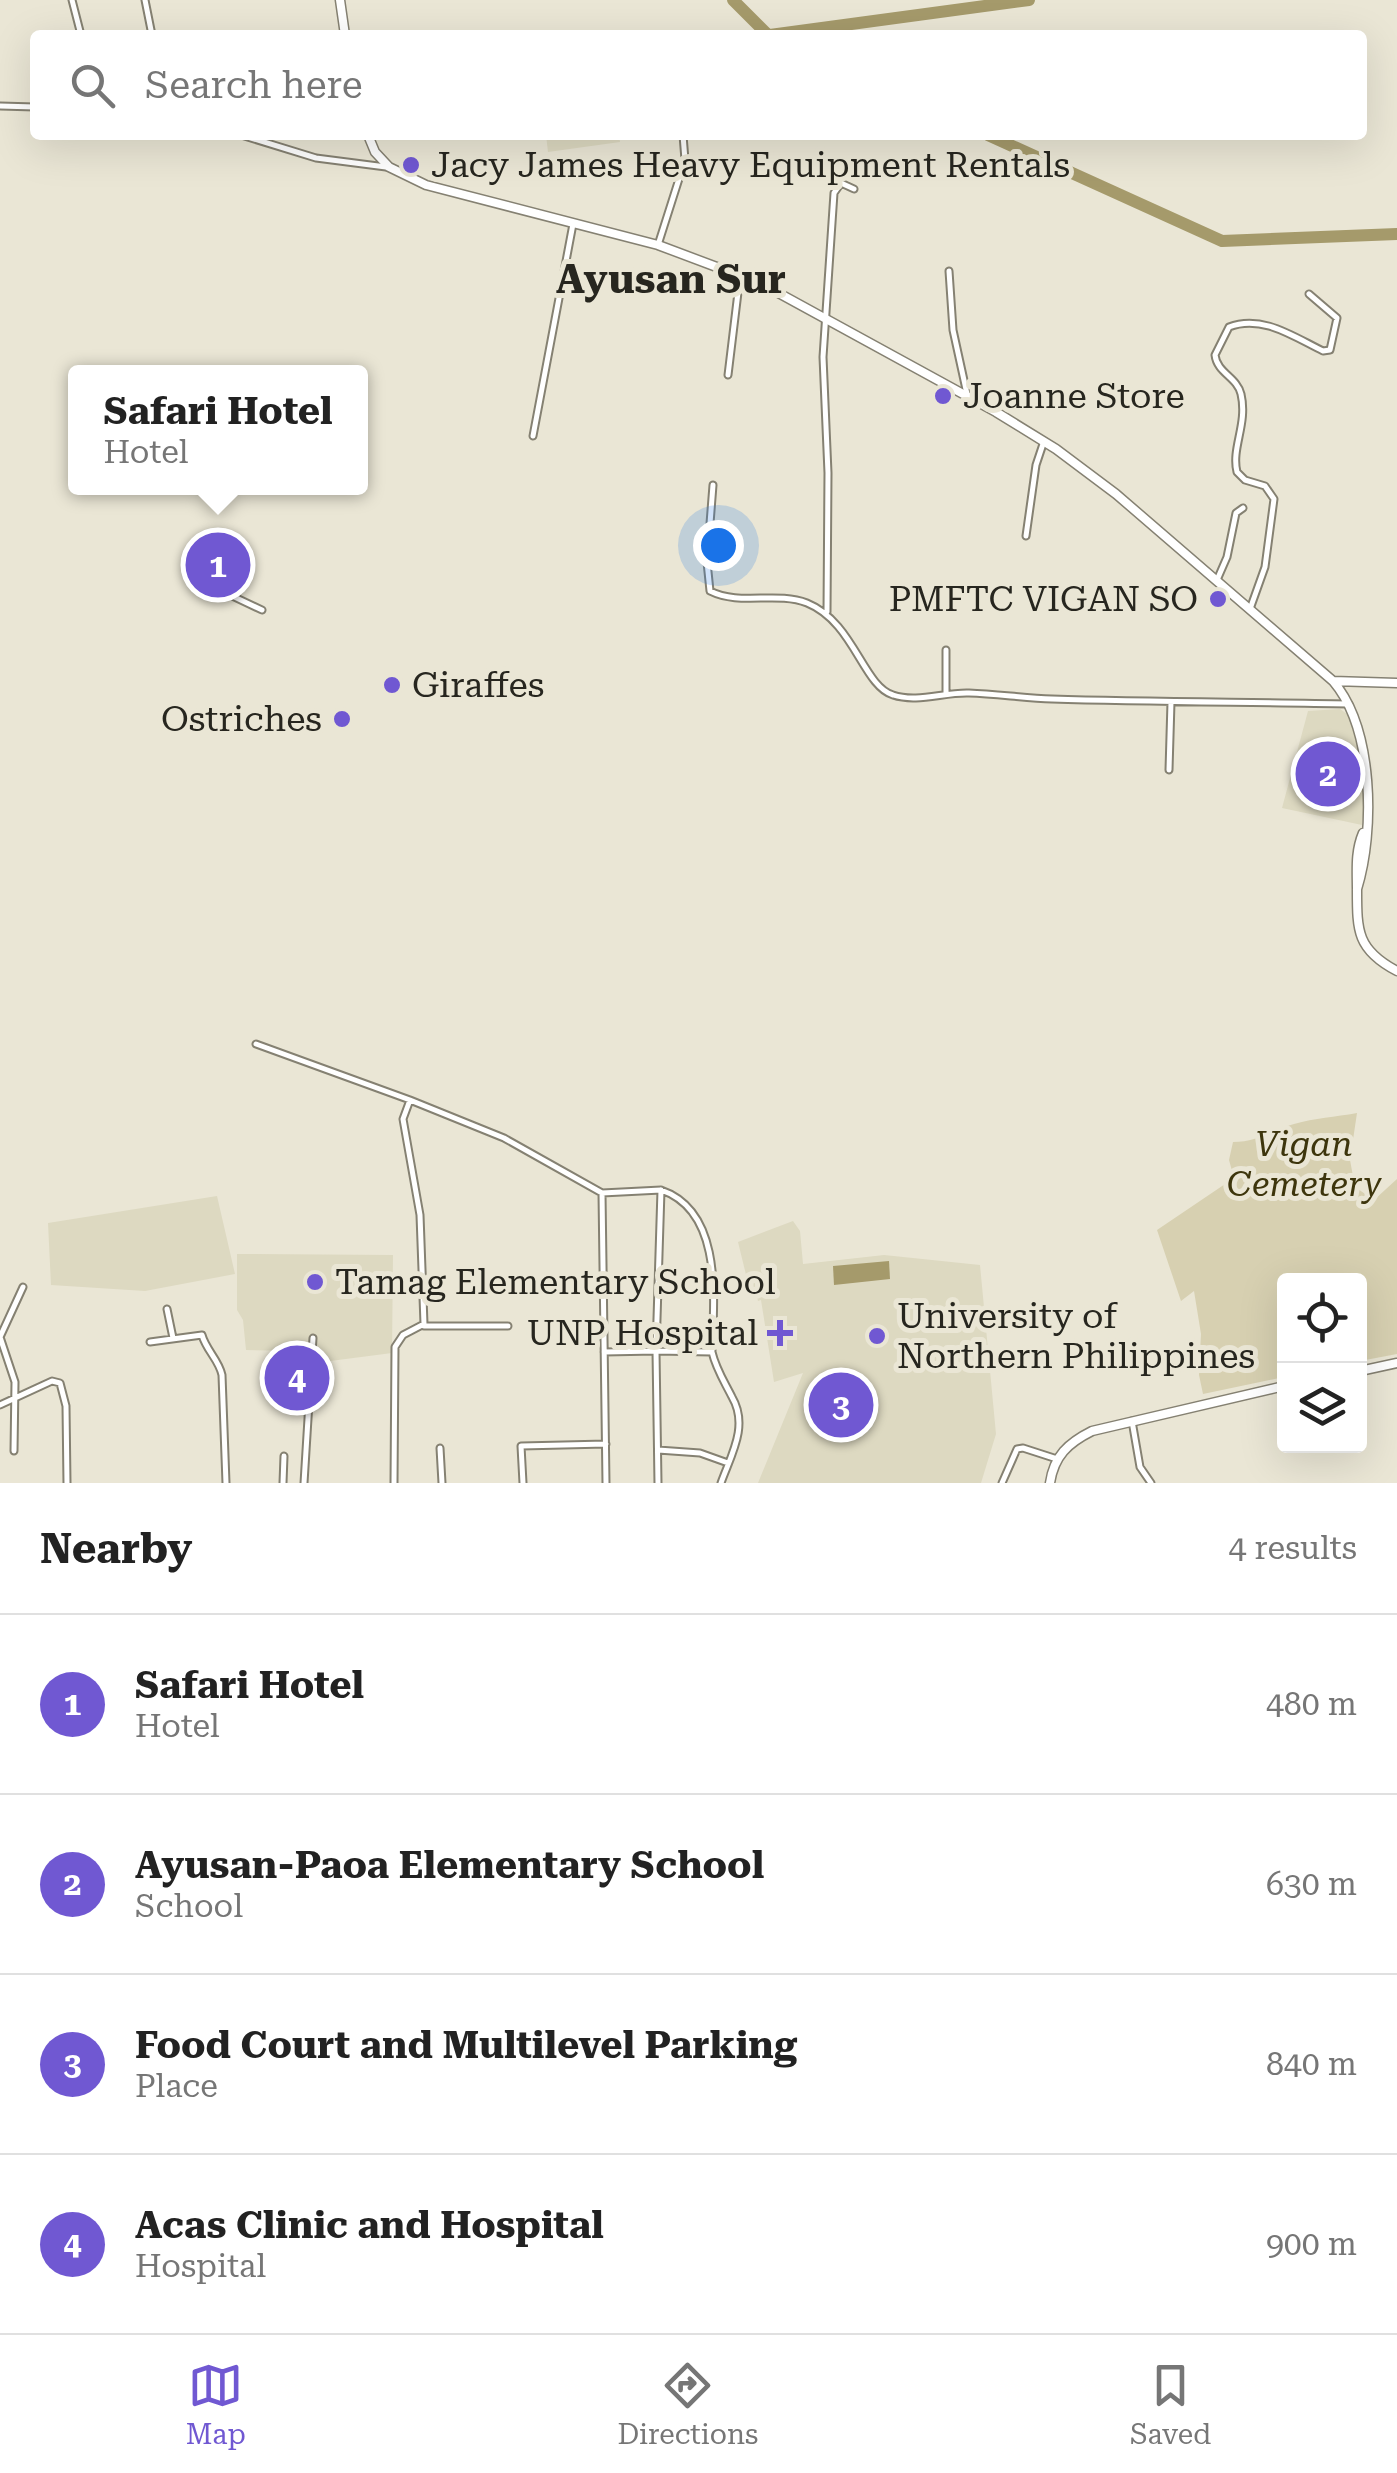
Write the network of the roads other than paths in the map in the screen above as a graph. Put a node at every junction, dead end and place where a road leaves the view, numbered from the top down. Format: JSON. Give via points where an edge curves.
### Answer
{"nodes":[{"id":1,"x":72,"y":0,"type":"edge"},
{"id":2,"x":144,"y":0,"type":"edge"},
{"id":3,"x":340,"y":0,"type":"edge"},
{"id":4,"x":80,"y":30,"type":"edge"},
{"id":5,"x":151,"y":30,"type":"edge"},
{"id":6,"x":344,"y":30,"type":"edge"},
{"id":7,"x":0,"y":106,"type":"edge"},
{"id":8,"x":30,"y":108,"type":"edge"},
{"id":9,"x":257,"y":140,"type":"edge"},
{"id":10,"x":370,"y":140,"type":"edge"},
{"id":11,"x":684,"y":140,"type":"edge"},
{"id":12,"x":389,"y":167,"type":"junction"},
{"id":13,"x":854,"y":189,"type":"dead end"},
{"id":14,"x":573,"y":224,"type":"junction"},
{"id":15,"x":658,"y":245,"type":"junction"},
{"id":16,"x":949,"y":271,"type":"dead end"},
{"id":17,"x":740,"y":276,"type":"junction"},
{"id":18,"x":1309,"y":294,"type":"dead end"},
{"id":19,"x":826,"y":319,"type":"junction"},
{"id":20,"x":728,"y":375,"type":"dead end"},
{"id":21,"x":968,"y":397,"type":"junction"},
{"id":22,"x":534,"y":436,"type":"dead end"},
{"id":23,"x":1044,"y":441,"type":"junction"},
{"id":24,"x":713,"y":485,"type":"dead end"},
{"id":25,"x":1243,"y":508,"type":"dead end"},
{"id":26,"x":1026,"y":536,"type":"dead end"},
{"id":27,"x":1217,"y":580,"type":"junction"},
{"id":28,"x":228,"y":594,"type":"dead end"},
{"id":29,"x":1250,"y":608,"type":"junction"},
{"id":30,"x":262,"y":610,"type":"dead end"},
{"id":31,"x":826,"y":613,"type":"junction"},
{"id":32,"x":946,"y":650,"type":"dead end"},
{"id":33,"x":1334,"y":681,"type":"junction"},
{"id":34,"x":1397,"y":682,"type":"edge"},
{"id":35,"x":946,"y":694,"type":"junction"},
{"id":36,"x":1171,"y":702,"type":"junction"},
{"id":37,"x":1351,"y":704,"type":"junction"},
{"id":38,"x":1169,"y":770,"type":"dead end"},
{"id":39,"x":1397,"y":972,"type":"edge"},
{"id":40,"x":256,"y":1044,"type":"dead end"},
{"id":41,"x":410,"y":1100,"type":"junction"},
{"id":42,"x":662,"y":1190,"type":"junction"},
{"id":43,"x":602,"y":1193,"type":"junction"},
{"id":44,"x":23,"y":1288,"type":"dead end"},
{"id":45,"x":168,"y":1310,"type":"dead end"},
{"id":46,"x":424,"y":1326,"type":"junction"},
{"id":47,"x":508,"y":1326,"type":"dead end"},
{"id":48,"x":173,"y":1338,"type":"junction"},
{"id":49,"x":313,"y":1338,"type":"dead end"},
{"id":50,"x":150,"y":1342,"type":"dead end"},
{"id":51,"x":656,"y":1351,"type":"junction"},
{"id":52,"x":604,"y":1352,"type":"junction"},
{"id":53,"x":712,"y":1352,"type":"junction"},
{"id":54,"x":1397,"y":1363,"type":"edge"},
{"id":55,"x":1367,"y":1369,"type":"edge"},
{"id":56,"x":1277,"y":1388,"type":"edge"},
{"id":57,"x":16,"y":1396,"type":"junction"},
{"id":58,"x":0,"y":1405,"type":"edge"},
{"id":59,"x":1132,"y":1420,"type":"junction"},
{"id":60,"x":606,"y":1444,"type":"junction"},
{"id":61,"x":440,"y":1448,"type":"dead end"},
{"id":62,"x":658,"y":1450,"type":"junction"},
{"id":63,"x":14,"y":1451,"type":"dead end"},
{"id":64,"x":284,"y":1456,"type":"dead end"},
{"id":65,"x":1057,"y":1459,"type":"junction"},
{"id":66,"x":728,"y":1463,"type":"junction"},
{"id":67,"x":67,"y":1483,"type":"edge"},
{"id":68,"x":226,"y":1483,"type":"edge"},
{"id":69,"x":283,"y":1483,"type":"edge"},
{"id":70,"x":304,"y":1483,"type":"edge"},
{"id":71,"x":394,"y":1483,"type":"edge"},
{"id":72,"x":442,"y":1483,"type":"edge"},
{"id":73,"x":523,"y":1483,"type":"edge"},
{"id":74,"x":606,"y":1483,"type":"edge"},
{"id":75,"x":658,"y":1483,"type":"edge"},
{"id":76,"x":720,"y":1483,"type":"edge"},
{"id":77,"x":1002,"y":1483,"type":"edge"},
{"id":78,"x":1050,"y":1483,"type":"edge"},
{"id":79,"x":1151,"y":1483,"type":"edge"}],
"edges":[{"from":1,"to":4,"type":"street"},
{"from":2,"to":5,"type":"street"},
{"from":3,"to":6,"type":"street"},
{"from":7,"to":8,"type":"street"},
{"from":9,"to":12,"type":"street","via":[[316,158]]},
{"from":10,"to":12,"type":"street"},
{"from":11,"to":15,"type":"street","via":[[685,160]]},
{"from":12,"to":14,"type":"street","via":[[446,192]]},
{"from":13,"to":19,"type":"street","via":[[841,183],[834,193]]},
{"from":14,"to":15,"type":"street"},
{"from":14,"to":22,"type":"street"},
{"from":15,"to":17,"type":"street"},
{"from":16,"to":21,"type":"street"},
{"from":17,"to":19,"type":"street"},
{"from":17,"to":20,"type":"street"},
{"from":18,"to":29,"type":"street","via":[[1337,318],[1330,350],[1252,322],[1229,327],[1214,355],[1241,393],[1237,472],[1265,486],[1274,499],[1266,567]]},
{"from":19,"to":21,"type":"street"},
{"from":19,"to":31,"type":"street"},
{"from":21,"to":23,"type":"street"},
{"from":23,"to":26,"type":"street"},
{"from":23,"to":27,"type":"street"},
{"from":24,"to":31,"type":"street","via":[[710,591],[798,600]]},
{"from":25,"to":27,"type":"street"},
{"from":27,"to":29,"type":"street"},
{"from":28,"to":30,"type":"street"},
{"from":29,"to":33,"type":"street"},
{"from":31,"to":35,"type":"street","via":[[887,693]]},
{"from":32,"to":35,"type":"street"},
{"from":33,"to":34,"type":"street"},
{"from":33,"to":37,"type":"street"},
{"from":35,"to":36,"type":"street"},
{"from":36,"to":37,"type":"street"},
{"from":36,"to":38,"type":"street"},
{"from":37,"to":39,"type":"street","via":[[1364,756],[1356,920],[1363,943]]},
{"from":40,"to":41,"type":"street"},
{"from":41,"to":43,"type":"street","via":[[504,1138]]},
{"from":41,"to":46,"type":"street","via":[[403,1119],[420,1215]]},
{"from":42,"to":43,"type":"street"},
{"from":42,"to":51,"type":"street"},
{"from":42,"to":53,"type":"street","via":[[682,1200],[705,1237],[713,1286]]},
{"from":43,"to":52,"type":"street"},
{"from":44,"to":57,"type":"street","via":[[0,1337]]},
{"from":45,"to":48,"type":"street"},
{"from":46,"to":47,"type":"street"},
{"from":46,"to":71,"type":"street","via":[[409,1330],[395,1347]]},
{"from":48,"to":50,"type":"street"},
{"from":48,"to":68,"type":"street","via":[[202,1335],[220,1369]]},
{"from":49,"to":70,"type":"street"},
{"from":51,"to":52,"type":"street"},
{"from":51,"to":53,"type":"street"},
{"from":51,"to":62,"type":"street"},
{"from":52,"to":60,"type":"street"},
{"from":53,"to":66,"type":"street","via":[[739,1414]]},
{"from":54,"to":55,"type":"street"},
{"from":56,"to":59,"type":"street"},
{"from":57,"to":58,"type":"street"},
{"from":57,"to":63,"type":"street"},
{"from":57,"to":67,"type":"street","via":[[60,1384]]},
{"from":59,"to":65,"type":"street","via":[[1073,1440]]},
{"from":59,"to":79,"type":"street","via":[[1140,1467]]},
{"from":60,"to":73,"type":"street","via":[[520,1446]]},
{"from":60,"to":74,"type":"street"},
{"from":61,"to":72,"type":"street"},
{"from":62,"to":66,"type":"street"},
{"from":62,"to":75,"type":"street"},
{"from":64,"to":69,"type":"street"},
{"from":65,"to":77,"type":"street","via":[[1016,1449]]},
{"from":65,"to":78,"type":"street"},
{"from":66,"to":76,"type":"street"}]}
